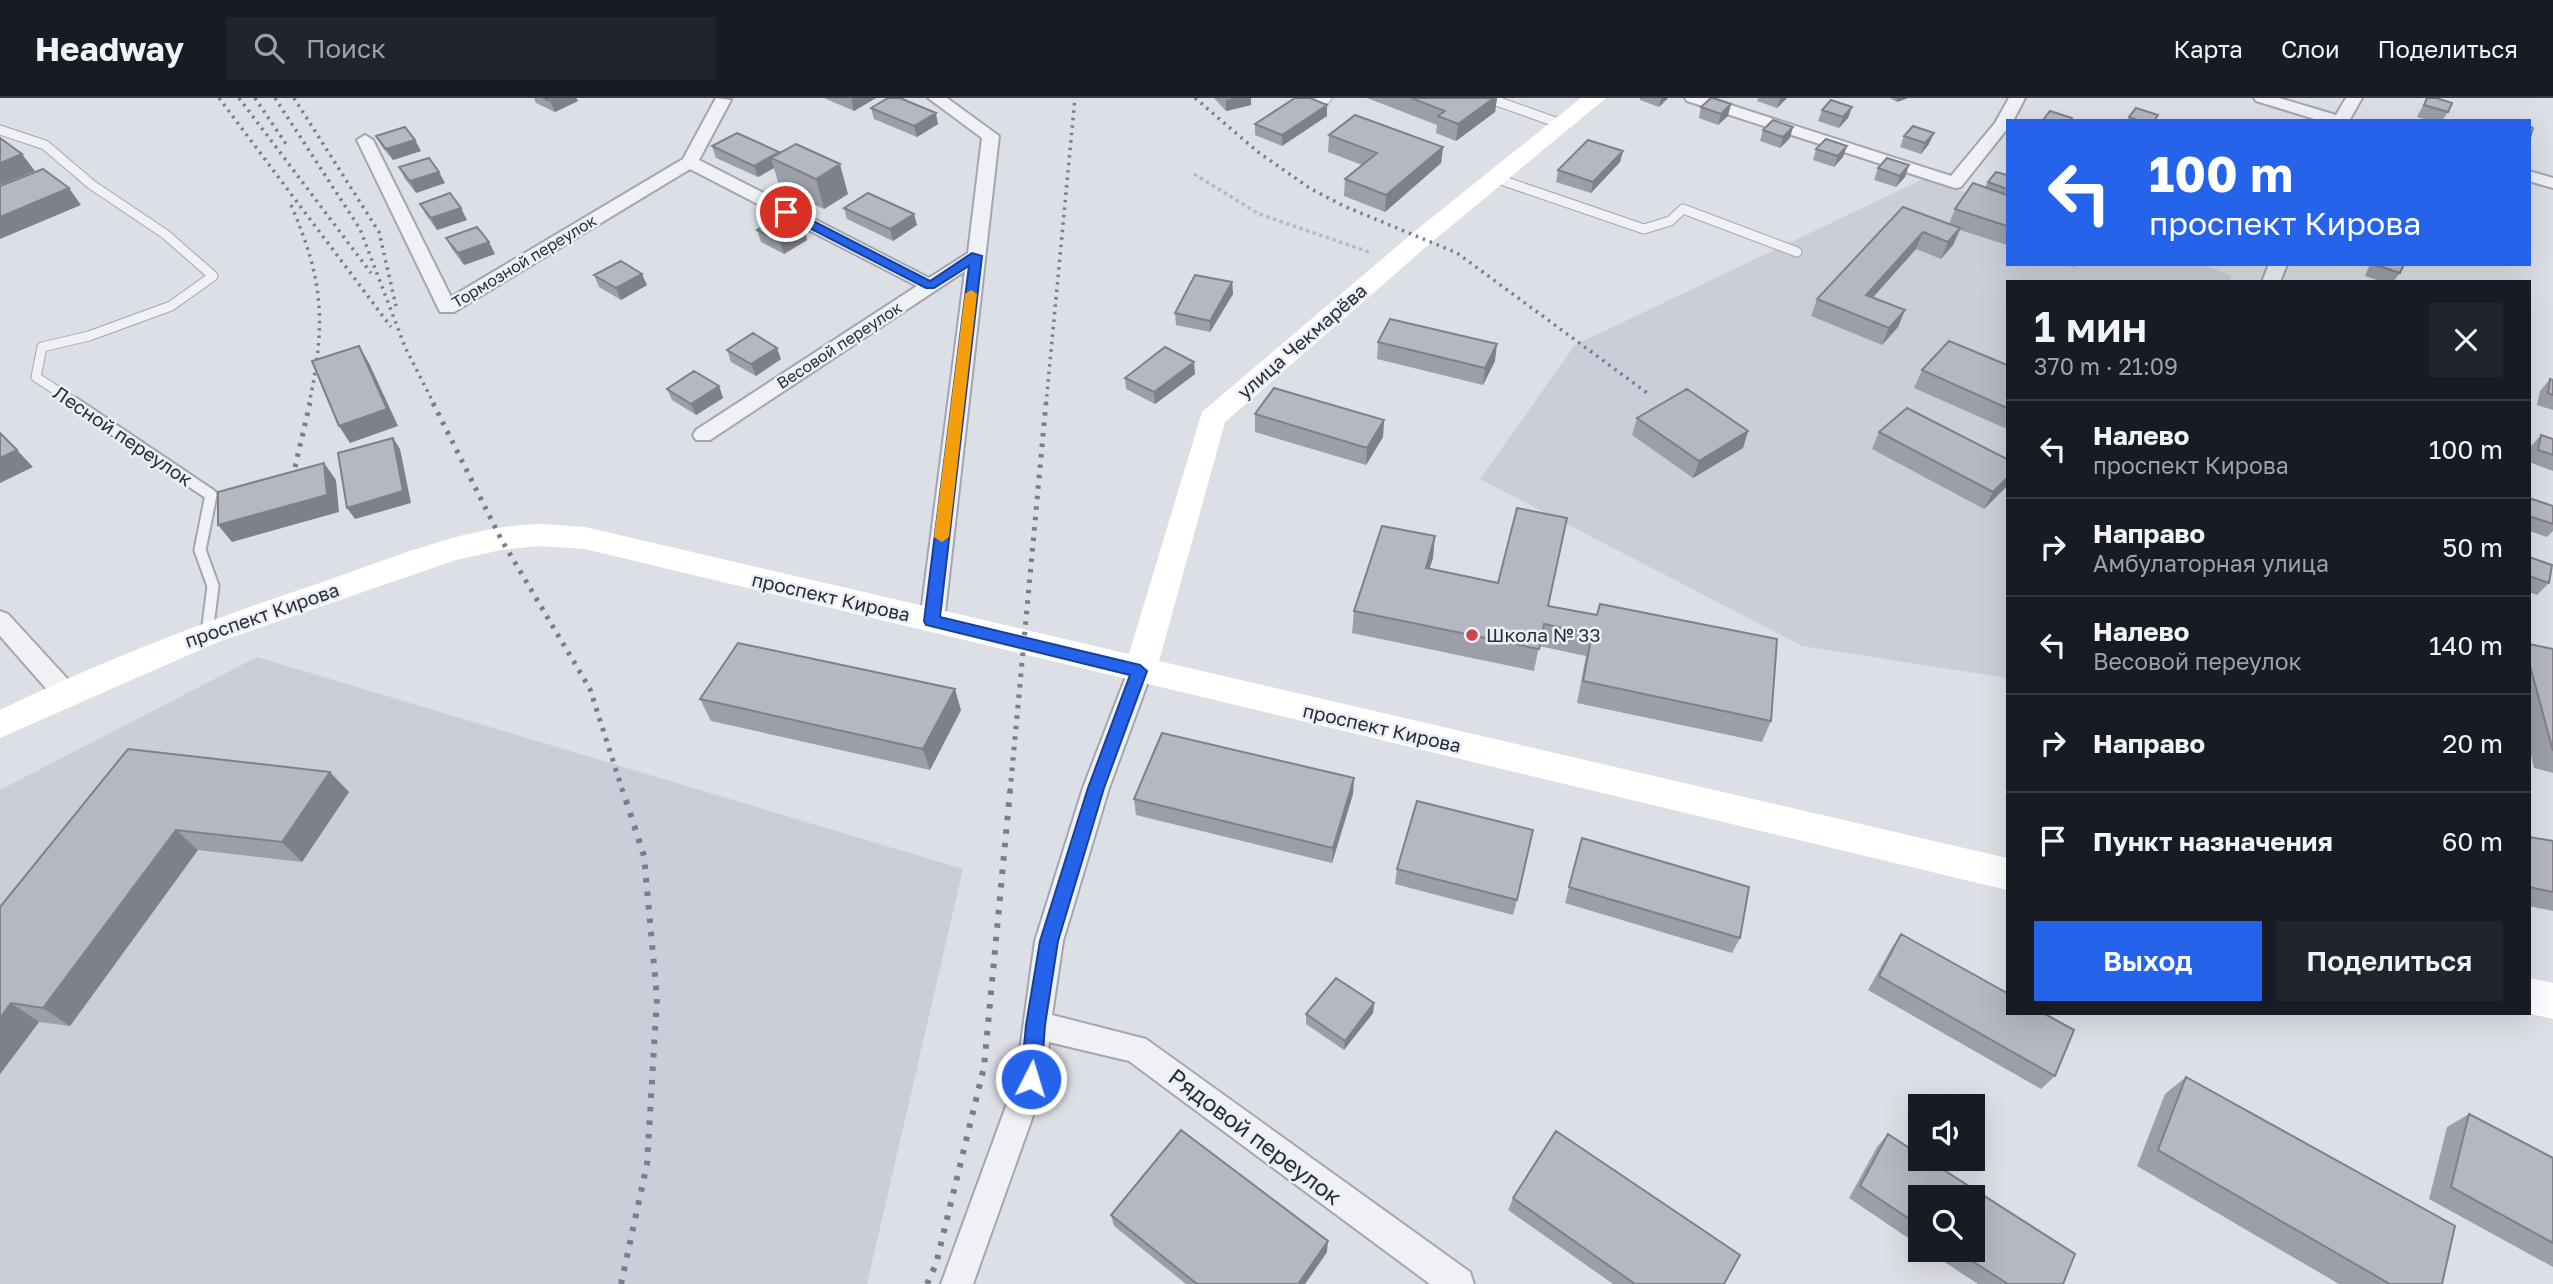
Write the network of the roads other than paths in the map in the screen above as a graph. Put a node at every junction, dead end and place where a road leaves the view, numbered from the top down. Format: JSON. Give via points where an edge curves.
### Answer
{"nodes":[{"id":1,"x":936,"y":98,"type":"edge"},
{"id":2,"x":1326,"y":98,"type":"edge"},
{"id":3,"x":1488,"y":98,"type":"edge"},
{"id":4,"x":1595,"y":98,"type":"edge"},
{"id":5,"x":1693,"y":98,"type":"edge"},
{"id":6,"x":2017,"y":98,"type":"edge"},
{"id":7,"x":2262,"y":98,"type":"edge"},
{"id":8,"x":2354,"y":98,"type":"edge"},
{"id":9,"x":723,"y":100,"type":"dead end"},
{"id":10,"x":1297,"y":106,"type":"edge"},
{"id":11,"x":2008,"y":119,"type":"edge"},
{"id":12,"x":2333,"y":119,"type":"edge"},
{"id":13,"x":2341,"y":119,"type":"edge"},
{"id":14,"x":1561,"y":124,"type":"junction"},
{"id":15,"x":2005,"y":126,"type":"edge"},
{"id":16,"x":0,"y":130,"type":"edge"},
{"id":17,"x":365,"y":140,"type":"dead end"},
{"id":18,"x":690,"y":162,"type":"junction"},
{"id":19,"x":2531,"y":177,"type":"edge"},
{"id":20,"x":1495,"y":178,"type":"junction"},
{"id":21,"x":2553,"y":183,"type":"edge"},
{"id":22,"x":1797,"y":252,"type":"dead end"},
{"id":23,"x":976,"y":256,"type":"junction"},
{"id":24,"x":930,"y":286,"type":"junction"},
{"id":25,"x":703,"y":435,"type":"dead end"},
{"id":26,"x":0,"y":620,"type":"edge"},
{"id":27,"x":932,"y":621,"type":"junction"},
{"id":28,"x":207,"y":633,"type":"junction"},
{"id":29,"x":1140,"y":671,"type":"junction"},
{"id":30,"x":65,"y":693,"type":"junction"},
{"id":31,"x":0,"y":725,"type":"edge"},
{"id":32,"x":2006,"y":874,"type":"edge"},
{"id":33,"x":2531,"y":996,"type":"edge"},
{"id":34,"x":2553,"y":1001,"type":"edge"},
{"id":35,"x":1036,"y":1025,"type":"junction"},
{"id":36,"x":957,"y":1284,"type":"edge"},
{"id":37,"x":1458,"y":1284,"type":"edge"}],
"edges":[{"from":1,"to":23,"type":"street","via":[[990,136]]},
{"from":2,"to":10,"type":"lane"},
{"from":3,"to":14,"type":"lane"},
{"from":4,"to":14,"type":"street","name":"улица Чекмарёва"},
{"from":5,"to":15,"type":"street","via":[[1955,183]]},
{"from":6,"to":11,"type":"street"},
{"from":7,"to":12,"type":"street"},
{"from":8,"to":13,"type":"street"},
{"from":9,"to":18,"type":"street"},
{"from":14,"to":20,"type":"street","name":"улица Чекмарёва"},
{"from":16,"to":28,"type":"lane","name":"Лесной переулок","via":[[45,145],[92,185],[165,234],[213,276],[171,306],[89,336],[42,347],[36,377],[211,495],[201,550],[213,586]]},
{"from":17,"to":18,"type":"street","name":"Тормозной переулок","via":[[447,308]]},
{"from":18,"to":24,"type":"street"},
{"from":19,"to":21,"type":"street"},
{"from":20,"to":22,"type":"lane","via":[[1644,229],[1670,221],[1683,209]]},
{"from":20,"to":29,"type":"street","name":"улица Чекмарёва","via":[[1212,418]]},
{"from":23,"to":24,"type":"street","name":"Весовой переулок"},
{"from":23,"to":27,"type":"street"},
{"from":24,"to":25,"type":"street","name":"Весовой переулок"},
{"from":26,"to":30,"type":"street"},
{"from":27,"to":28,"type":"street","name":"проспект Кирова","via":[[585,538],[538,535],[452,551]]},
{"from":27,"to":29,"type":"street","name":"проспект Кирова"},
{"from":28,"to":30,"type":"street","name":"проспект Кирова"},
{"from":29,"to":32,"type":"street","name":"проспект Кирова"},
{"from":29,"to":35,"type":"street","via":[[1096,788],[1049,941]]},
{"from":30,"to":31,"type":"street","name":"проспект Кирова"},
{"from":33,"to":34,"type":"street"},
{"from":35,"to":36,"type":"street","via":[[1031,1079]]},
{"from":35,"to":37,"type":"street","name":"Рядовой переулок","via":[[1136,1049]]}]}
